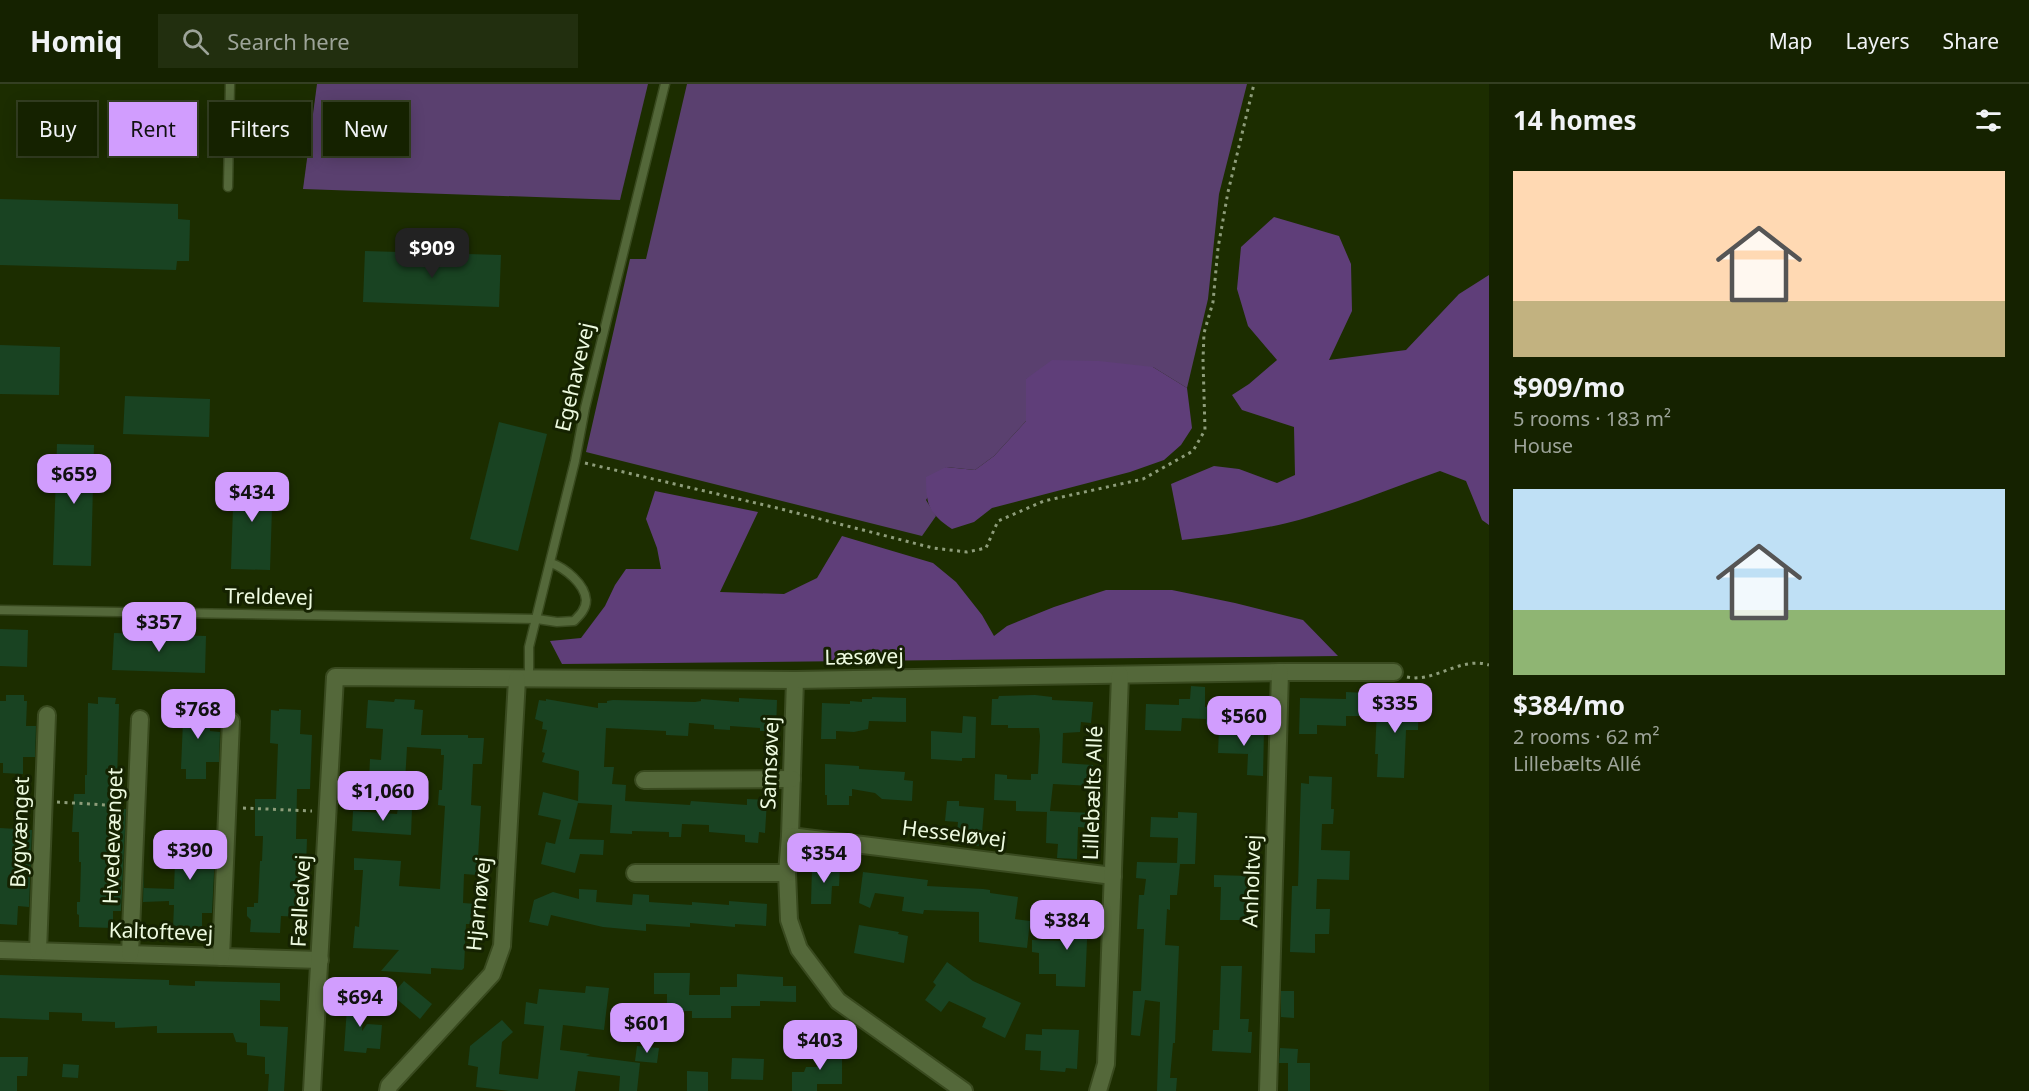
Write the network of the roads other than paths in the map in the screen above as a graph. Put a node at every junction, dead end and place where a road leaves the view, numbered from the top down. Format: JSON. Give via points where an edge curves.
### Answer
{"nodes":[{"id":1,"x":230,"y":84,"type":"edge"},
{"id":2,"x":665,"y":84,"type":"edge"},
{"id":3,"x":228,"y":187,"type":"dead end"},
{"id":4,"x":551,"y":563,"type":"junction"},
{"id":5,"x":0,"y":610,"type":"edge"},
{"id":6,"x":537,"y":619,"type":"junction"},
{"id":7,"x":1280,"y":672,"type":"junction"},
{"id":8,"x":1394,"y":672,"type":"road end"},
{"id":9,"x":1120,"y":675,"type":"junction"},
{"id":10,"x":335,"y":677,"type":"joint"},
{"id":11,"x":523,"y":680,"type":"junction"},
{"id":12,"x":795,"y":680,"type":"junction"},
{"id":13,"x":47,"y":715,"type":"dead end"},
{"id":14,"x":140,"y":719,"type":"dead end"},
{"id":15,"x":231,"y":721,"type":"dead end"},
{"id":16,"x":792,"y":779,"type":"junction"},
{"id":17,"x":644,"y":780,"type":"dead end"},
{"id":18,"x":790,"y":836,"type":"junction"},
{"id":19,"x":635,"y":873,"type":"dead end"},
{"id":20,"x":787,"y":873,"type":"junction"},
{"id":21,"x":1113,"y":876,"type":"junction"},
{"id":22,"x":0,"y":950,"type":"edge"},
{"id":23,"x":38,"y":951,"type":"junction"},
{"id":24,"x":130,"y":954,"type":"junction"},
{"id":25,"x":221,"y":957,"type":"junction"},
{"id":26,"x":320,"y":960,"type":"junction"},
{"id":27,"x":312,"y":1091,"type":"edge"},
{"id":28,"x":388,"y":1091,"type":"edge"},
{"id":29,"x":964,"y":1091,"type":"edge"},
{"id":30,"x":1098,"y":1091,"type":"edge"},
{"id":31,"x":1268,"y":1091,"type":"edge"}],
"edges":[{"from":1,"to":3,"type":"lane"},
{"from":2,"to":4,"type":"lane","name":"Egehavevej"},
{"from":4,"to":6,"type":"lane","name":"Egehavevej"},
{"from":4,"to":6,"type":"lane","name":"Treldevej","via":[[561,566],[573,578],[583,589],[586,601],[583,612],[574,621]]},
{"from":5,"to":6,"type":"lane","name":"Treldevej"},
{"from":6,"to":11,"type":"lane","name":"Egehavevej"},
{"from":7,"to":8,"type":"street","name":"Læsøvej"},
{"from":7,"to":9,"type":"street","name":"Læsøvej"},
{"from":7,"to":31,"type":"street","name":"Anholtvej"},
{"from":9,"to":12,"type":"street","name":"Læsøvej"},
{"from":9,"to":21,"type":"street","name":"Lillebælts Allé"},
{"from":10,"to":11,"type":"street","name":"Læsøvej"},
{"from":10,"to":26,"type":"street","name":"Fælledvej"},
{"from":11,"to":12,"type":"street","name":"Læsøvej"},
{"from":11,"to":28,"type":"street","name":"Hjarnøvej","via":[[502,946],[492,975]]},
{"from":12,"to":16,"type":"street","name":"Samsøvej"},
{"from":13,"to":23,"type":"street","name":"Bygvænget"},
{"from":14,"to":24,"type":"street","name":"Hvedevænget"},
{"from":15,"to":25,"type":"street"},
{"from":16,"to":17,"type":"street"},
{"from":16,"to":18,"type":"street","name":"Samsøvej"},
{"from":18,"to":20,"type":"street","name":"Samsøvej"},
{"from":18,"to":21,"type":"street","name":"Hesseløvej"},
{"from":19,"to":20,"type":"street"},
{"from":20,"to":29,"type":"street","name":"Samsøvej","via":[[789,920],[799,949],[838,1001]]},
{"from":21,"to":30,"type":"street","name":"Lillebælts Allé","via":[[1106,1064]]},
{"from":22,"to":23,"type":"street","name":"Kaltoftevej"},
{"from":23,"to":24,"type":"street","name":"Kaltoftevej"},
{"from":24,"to":25,"type":"street","name":"Kaltoftevej"},
{"from":25,"to":26,"type":"street","name":"Kaltoftevej"},
{"from":26,"to":27,"type":"street","name":"Fælledvej"}]}
